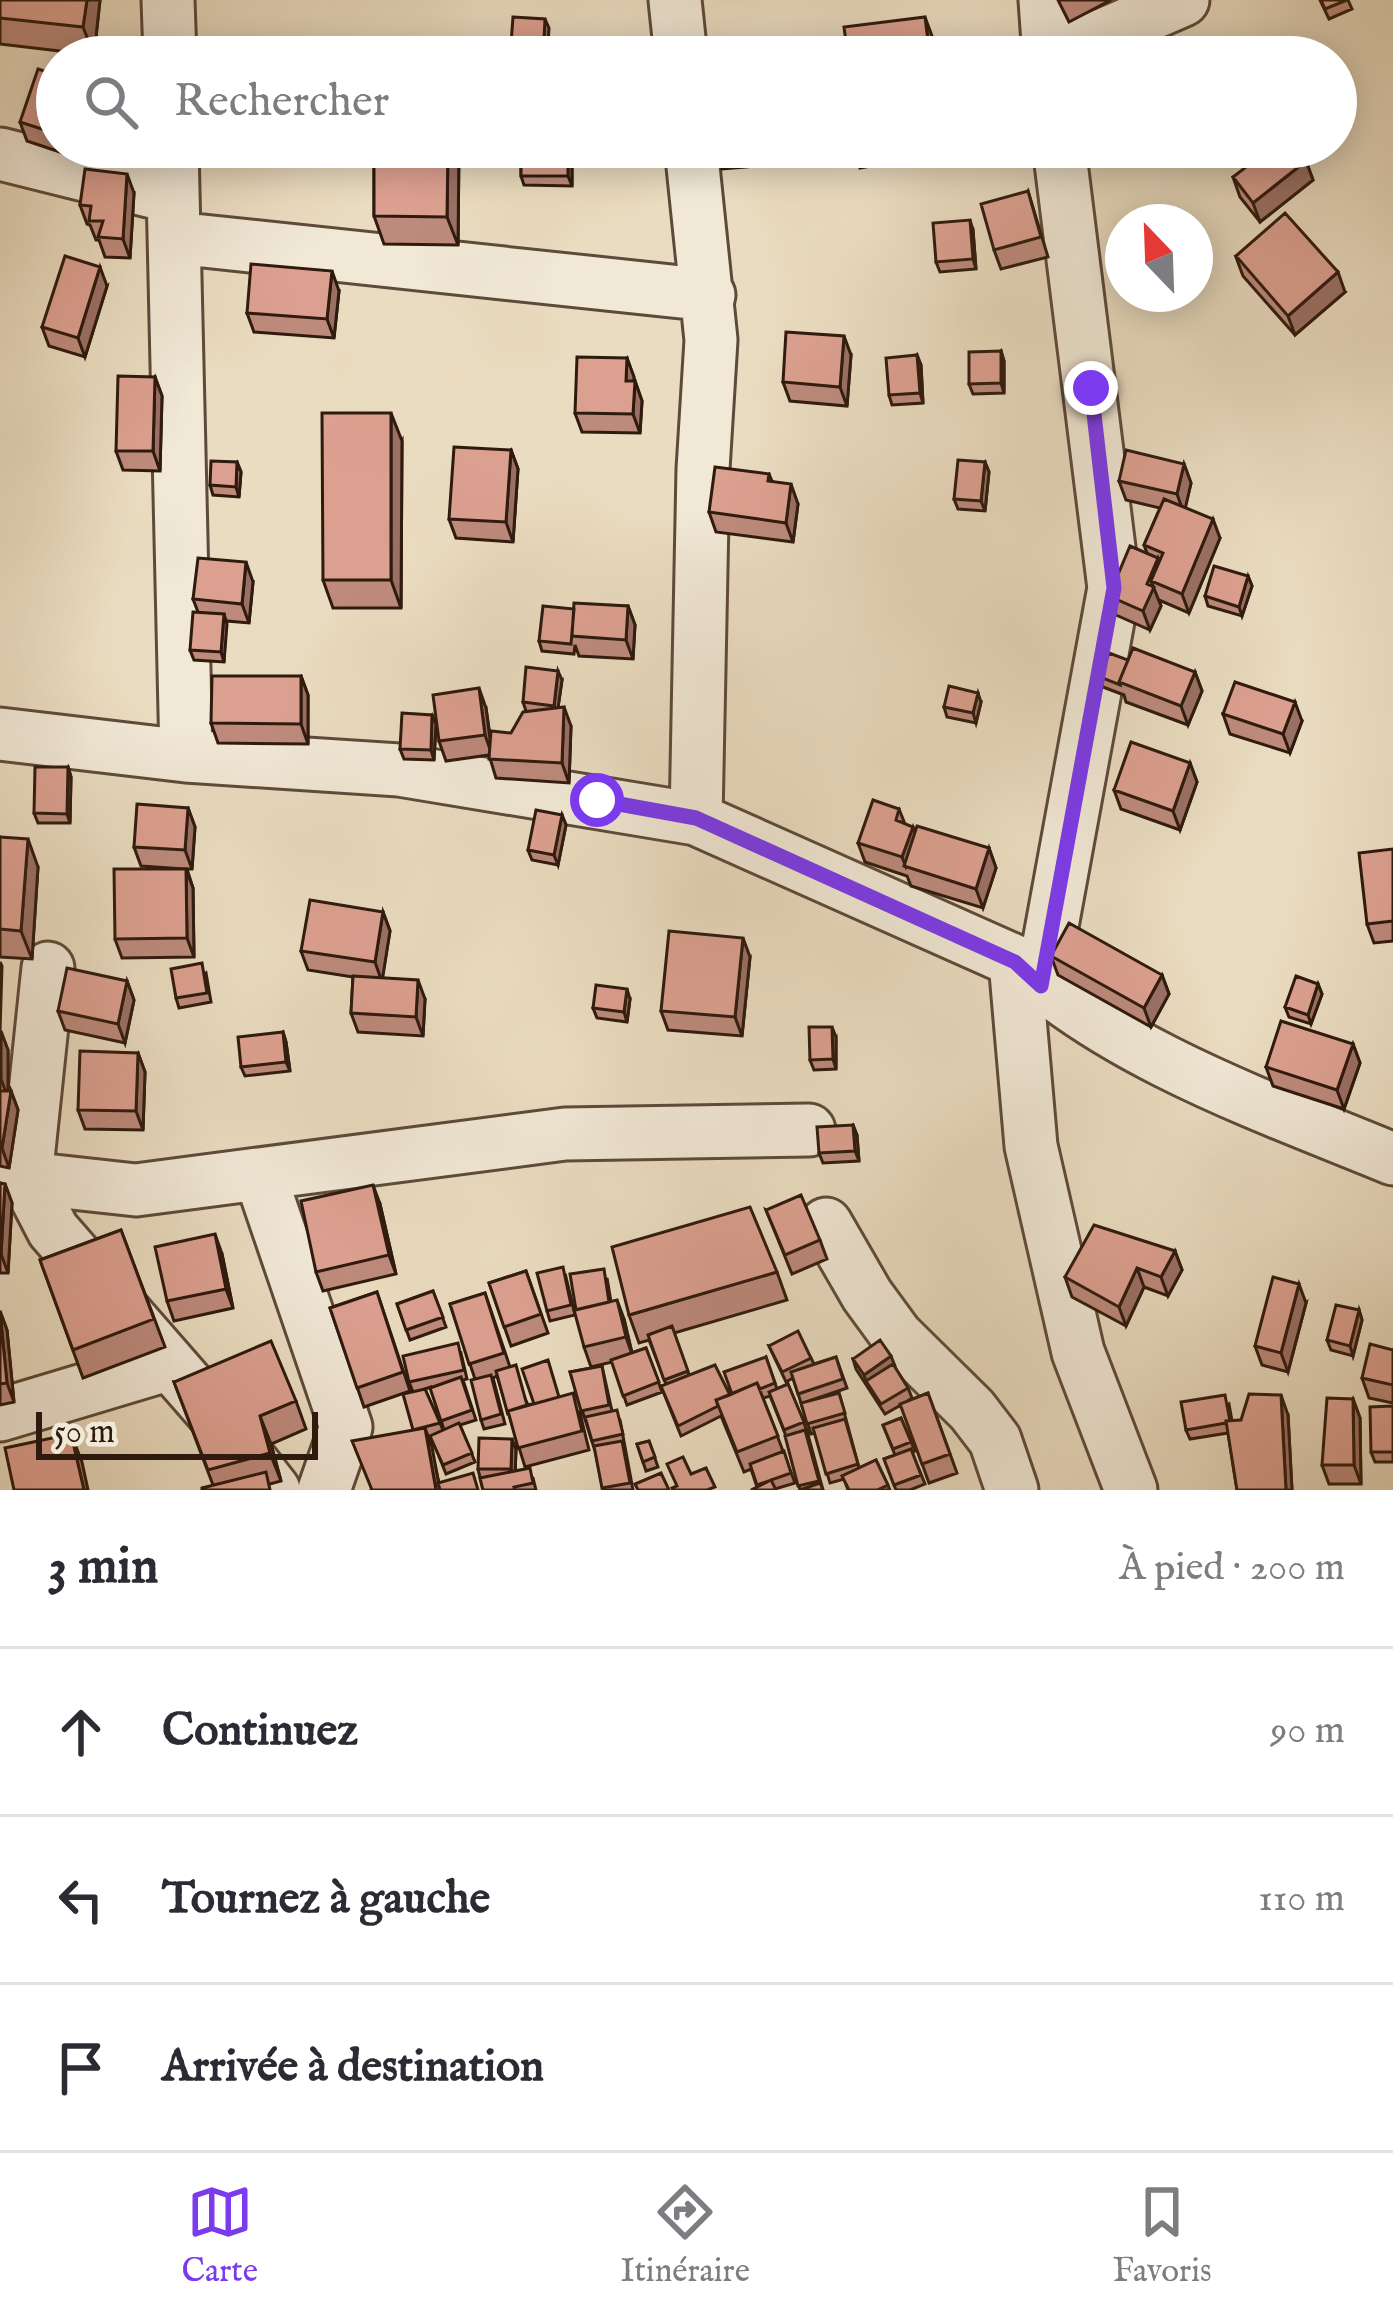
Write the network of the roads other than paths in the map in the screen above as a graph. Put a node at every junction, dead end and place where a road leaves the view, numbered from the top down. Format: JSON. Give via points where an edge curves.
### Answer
{"nodes":[{"id":1,"x":169,"y":0,"type":"edge"},
{"id":2,"x":675,"y":0,"type":"edge"},
{"id":3,"x":1045,"y":0,"type":"edge"},
{"id":4,"x":1183,"y":0,"type":"edge"},
{"id":5,"x":170,"y":36,"type":"edge"},
{"id":6,"x":679,"y":36,"type":"edge"},
{"id":7,"x":1048,"y":36,"type":"edge"},
{"id":8,"x":1099,"y":36,"type":"edge"},
{"id":9,"x":0,"y":154,"type":"edge"},
{"id":10,"x":36,"y":167,"type":"edge"},
{"id":11,"x":38,"y":168,"type":"edge"},
{"id":12,"x":173,"y":168,"type":"edge"},
{"id":13,"x":694,"y":168,"type":"edge"},
{"id":14,"x":1062,"y":168,"type":"edge"},
{"id":15,"x":174,"y":218,"type":"junction"},
{"id":16,"x":709,"y":295,"type":"junction"},
{"id":17,"x":0,"y":734,"type":"edge"},
{"id":18,"x":186,"y":756,"type":"junction"},
{"id":19,"x":696,"y":818,"type":"junction"},
{"id":20,"x":47,"y":968,"type":"dead end"},
{"id":21,"x":1028,"y":974,"type":"junction"},
{"id":22,"x":808,"y":1130,"type":"dead end"},
{"id":23,"x":1393,"y":1159,"type":"edge"},
{"id":24,"x":260,"y":1175,"type":"junction"},
{"id":25,"x":13,"y":1177,"type":"edge"},
{"id":26,"x":826,"y":1224,"type":"dead end"},
{"id":27,"x":170,"y":1364,"type":"junction"},
{"id":28,"x":0,"y":1415,"type":"edge"},
{"id":29,"x":274,"y":1490,"type":"edge"},
{"id":30,"x":324,"y":1490,"type":"edge"},
{"id":31,"x":1012,"y":1490,"type":"edge"},
{"id":32,"x":1131,"y":1490,"type":"edge"}],
"edges":[{"from":1,"to":5,"type":"street"},
{"from":2,"to":6,"type":"street"},
{"from":3,"to":7,"type":"street"},
{"from":4,"to":8,"type":"street"},
{"from":9,"to":10,"type":"street"},
{"from":11,"to":15,"type":"street"},
{"from":12,"to":15,"type":"street"},
{"from":13,"to":16,"type":"street"},
{"from":14,"to":21,"type":"street","via":[[1114,588]]},
{"from":15,"to":16,"type":"street"},
{"from":15,"to":18,"type":"street"},
{"from":16,"to":19,"type":"street"},
{"from":17,"to":18,"type":"street"},
{"from":18,"to":19,"type":"street","via":[[399,770]]},
{"from":19,"to":21,"type":"street"},
{"from":20,"to":25,"type":"street"},
{"from":21,"to":23,"type":"street","via":[[1181,1072]]},
{"from":21,"to":32,"type":"street","via":[[1030,1146],[1078,1352]]},
{"from":22,"to":24,"type":"street","via":[[565,1134]]},
{"from":24,"to":25,"type":"street","via":[[136,1190]]},
{"from":24,"to":30,"type":"street","via":[[346,1427]]},
{"from":25,"to":27,"type":"street"},
{"from":26,"to":31,"type":"street","via":[[898,1336],[995,1440]]},
{"from":27,"to":28,"type":"street"},
{"from":27,"to":29,"type":"street"}]}
